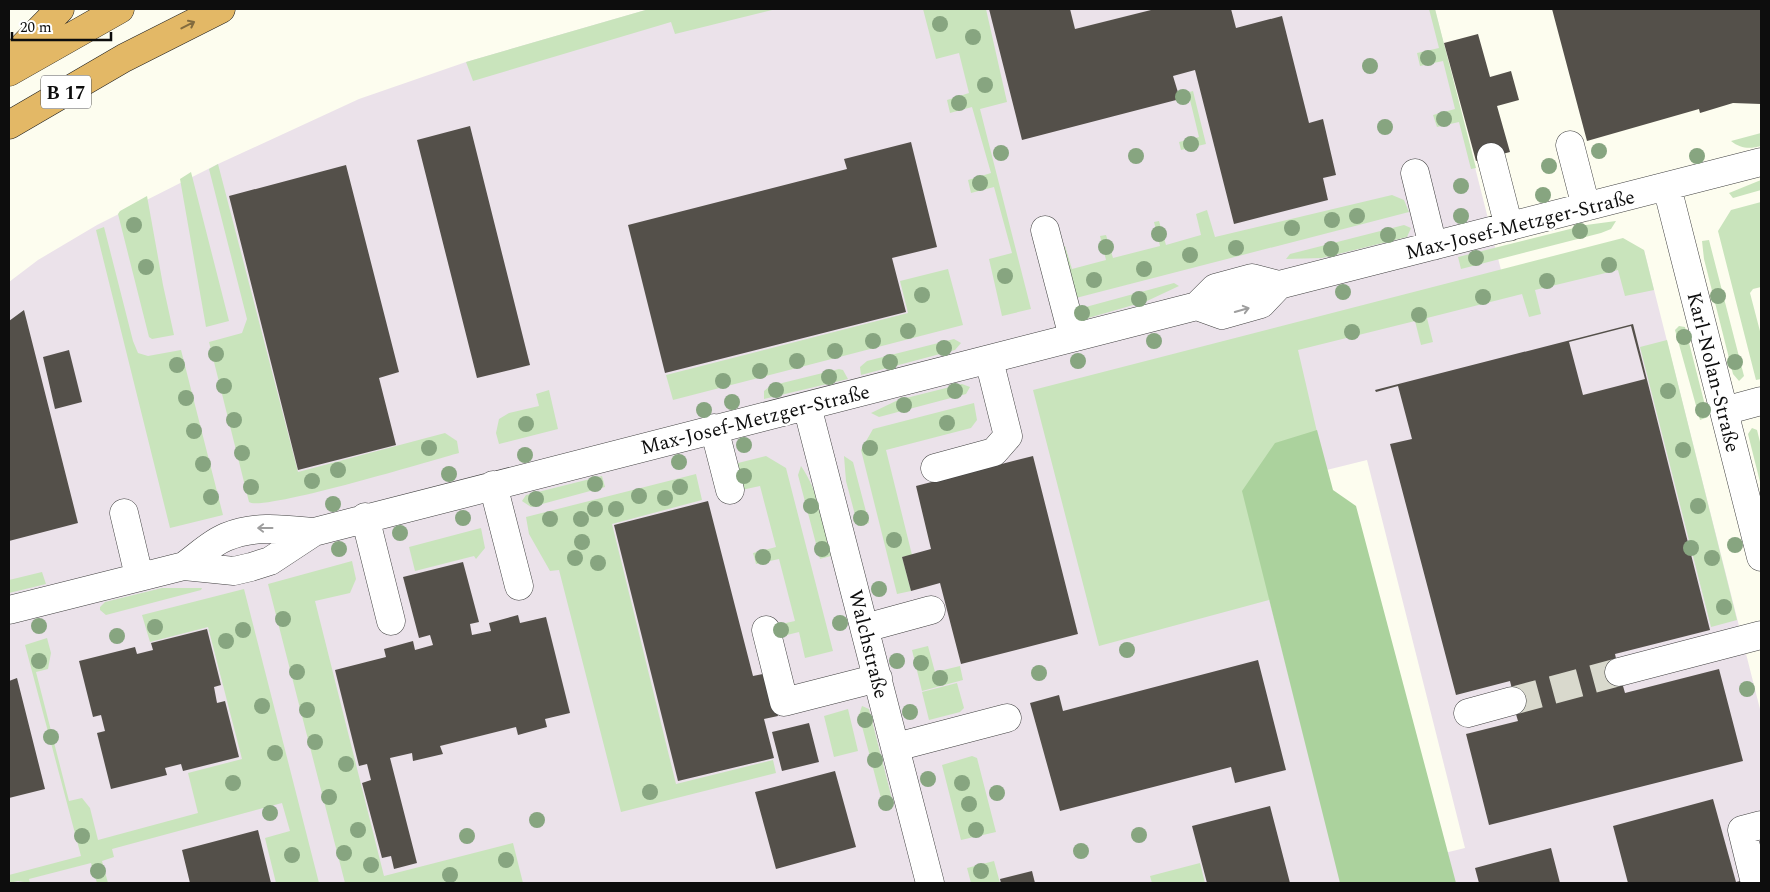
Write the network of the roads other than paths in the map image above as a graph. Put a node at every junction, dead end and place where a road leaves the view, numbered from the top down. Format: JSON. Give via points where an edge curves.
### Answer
{"nodes":[{"id":1,"x":60,"y":9,"type":"edge"},
{"id":2,"x":221,"y":9,"type":"edge"},
{"id":3,"x":118,"y":10,"type":"edge"},
{"id":4,"x":9,"y":62,"type":"edge"},
{"id":5,"x":9,"y":72,"type":"edge"},
{"id":6,"x":9,"y":126,"type":"edge"},
{"id":7,"x":1570,"y":145,"type":"dead end"},
{"id":8,"x":1491,"y":157,"type":"dead end"},
{"id":9,"x":1761,"y":162,"type":"edge"},
{"id":10,"x":1415,"y":173,"type":"dead end"},
{"id":11,"x":1667,"y":187,"type":"junction"},
{"id":12,"x":1586,"y":207,"type":"junction"},
{"id":13,"x":1508,"y":227,"type":"junction"},
{"id":14,"x":1045,"y":230,"type":"dead end"},
{"id":15,"x":1433,"y":246,"type":"junction"},
{"id":16,"x":1073,"y":337,"type":"junction"},
{"id":17,"x":989,"y":360,"type":"junction"},
{"id":18,"x":1761,"y":401,"type":"edge"},
{"id":19,"x":808,"y":406,"type":"junction"},
{"id":20,"x":1724,"y":410,"type":"junction"},
{"id":21,"x":714,"y":428,"type":"junction"},
{"id":22,"x":935,"y":468,"type":"dead end"},
{"id":23,"x":493,"y":485,"type":"junction"},
{"id":24,"x":730,"y":490,"type":"dead end"},
{"id":25,"x":124,"y":513,"type":"dead end"},
{"id":26,"x":365,"y":517,"type":"junction"},
{"id":27,"x":314,"y":532,"type":"junction"},
{"id":28,"x":1761,"y":557,"type":"edge"},
{"id":29,"x":184,"y":566,"type":"junction"},
{"id":30,"x":139,"y":576,"type":"junction"},
{"id":31,"x":518,"y":586,"type":"dead end"},
{"id":32,"x":9,"y":610,"type":"edge"},
{"id":33,"x":931,"y":610,"type":"dead end"},
{"id":34,"x":391,"y":621,"type":"dead end"},
{"id":35,"x":865,"y":628,"type":"junction"},
{"id":36,"x":766,"y":630,"type":"dead end"},
{"id":37,"x":1761,"y":635,"type":"edge"},
{"id":38,"x":1619,"y":672,"type":"tunnel mouth"},
{"id":39,"x":878,"y":678,"type":"junction"},
{"id":40,"x":1512,"y":701,"type":"tunnel mouth"},
{"id":41,"x":1468,"y":713,"type":"dead end"},
{"id":42,"x":1007,"y":718,"type":"dead end"},
{"id":43,"x":896,"y":747,"type":"junction"},
{"id":44,"x":1761,"y":825,"type":"edge"},
{"id":45,"x":930,"y":883,"type":"edge"},
{"id":46,"x":1755,"y":883,"type":"edge"}],
"edges":[{"from":1,"to":4,"type":"highway"},
{"from":6,"to":2,"type":"highway","number":"B 17","one_way":true,"via":[[124,58]]},
{"from":3,"to":5,"type":"highway","number":"B 17"},
{"from":7,"to":12,"type":"street"},
{"from":8,"to":13,"type":"street"},
{"from":9,"to":11,"type":"street","name":"Max-Josef-Metzger-Straße"},
{"from":10,"to":15,"type":"street"},
{"from":11,"to":12,"type":"street","name":"Max-Josef-Metzger-Straße"},
{"from":11,"to":20,"type":"street","name":"Karl-Nolan-Straße"},
{"from":12,"to":13,"type":"street","name":"Max-Josef-Metzger-Straße"},
{"from":13,"to":15,"type":"street","name":"Max-Josef-Metzger-Straße"},
{"from":14,"to":16,"type":"street"},
{"from":15,"to":16,"type":"street","name":"Max-Josef-Metzger-Straße","via":[[1279,285],[1261,304],[1222,315],[1197,306]]},
{"from":16,"to":17,"type":"street","name":"Max-Josef-Metzger-Straße"},
{"from":17,"to":19,"type":"street","name":"Max-Josef-Metzger-Straße"},
{"from":17,"to":22,"type":"street","via":[[1008,436],[994,452]]},
{"from":18,"to":20,"type":"street"},
{"from":19,"to":21,"type":"street","name":"Max-Josef-Metzger-Straße"},
{"from":19,"to":35,"type":"street","name":"Walchstraße"},
{"from":20,"to":28,"type":"street","name":"Karl-Nolan-Straße"},
{"from":21,"to":23,"type":"street","name":"Max-Josef-Metzger-Straße"},
{"from":21,"to":24,"type":"street"},
{"from":23,"to":26,"type":"street","name":"Max-Josef-Metzger-Straße"},
{"from":23,"to":31,"type":"street"},
{"from":25,"to":30,"type":"street"},
{"from":26,"to":27,"type":"street","name":"Max-Josef-Metzger-Straße"},
{"from":26,"to":34,"type":"street"},
{"from":27,"to":29,"type":"street","name":"Max-Josef-Metzger-Straße","one_way":true,"via":[[261,527],[225,537]]},
{"from":27,"to":29,"type":"street","name":"Max-Josef-Metzger-Straße","via":[[270,562],[234,572]]},
{"from":29,"to":30,"type":"street","name":"Max-Josef-Metzger-Straße"},
{"from":30,"to":32,"type":"street","name":"Max-Josef-Metzger-Straße"},
{"from":33,"to":35,"type":"street"},
{"from":35,"to":39,"type":"street","name":"Walchstraße"},
{"from":36,"to":39,"type":"street","via":[[784,702]]},
{"from":37,"to":38,"type":"street"},
{"from":39,"to":43,"type":"street","name":"Walchstraße"},
{"from":40,"to":41,"type":"street"},
{"from":42,"to":43,"type":"street"},
{"from":43,"to":45,"type":"street","name":"Walchstraße"},
{"from":44,"to":46,"type":"street","via":[[1742,830]]}]}
